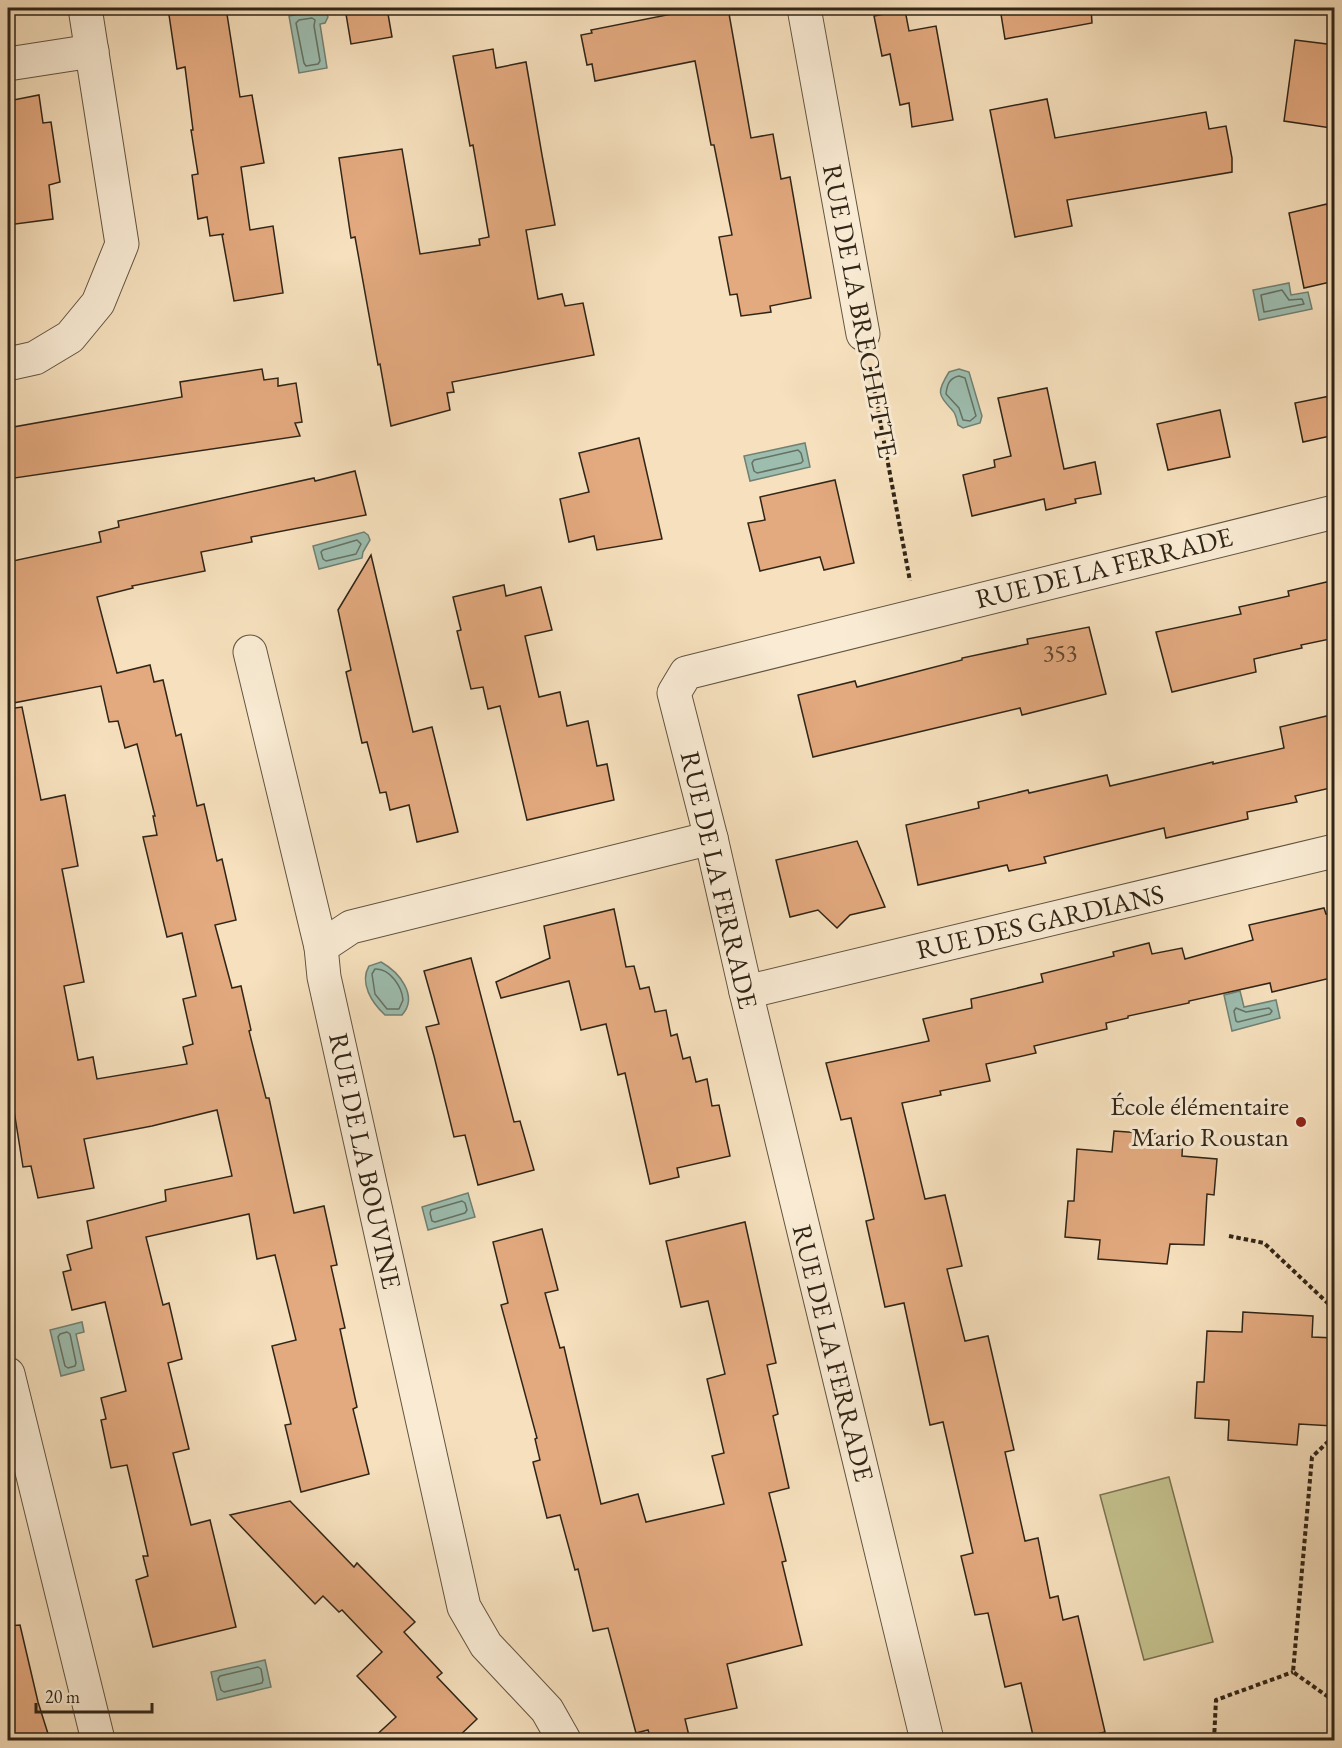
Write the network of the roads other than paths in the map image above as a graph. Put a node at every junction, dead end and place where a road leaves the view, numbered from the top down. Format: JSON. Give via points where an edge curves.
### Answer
{"nodes":[{"id":1,"x":85,"y":8,"type":"edge"},
{"id":2,"x":804,"y":8,"type":"edge"},
{"id":3,"x":92,"y":51,"type":"junction"},
{"id":4,"x":8,"y":64,"type":"edge"},
{"id":5,"x":863,"y":334,"type":"road end"},
{"id":6,"x":8,"y":364,"type":"edge"},
{"id":7,"x":1335,"y":512,"type":"edge"},
{"id":8,"x":250,"y":652,"type":"dead end"},
{"id":9,"x":711,"y":838,"type":"junction"},
{"id":10,"x":1335,"y":852,"type":"edge"},
{"id":11,"x":321,"y":947,"type":"junction"},
{"id":12,"x":746,"y":992,"type":"junction"},
{"id":13,"x":10,"y":1392,"type":"edge"},
{"id":14,"x":98,"y":1740,"type":"edge"},
{"id":15,"x":564,"y":1740,"type":"edge"},
{"id":16,"x":927,"y":1740,"type":"edge"}],
"edges":[{"from":1,"to":3,"type":"street"},
{"from":2,"to":5,"type":"street","name":"RUE DE LA BRECHETTE"},
{"from":3,"to":4,"type":"street"},
{"from":3,"to":6,"type":"street","via":[[122,244],[98,303],[70,337],[35,358]]},
{"from":7,"to":9,"type":"street","name":"RUE DE LA FERRADE","via":[[686,672],[674,693]]},
{"from":8,"to":11,"type":"street","name":"RUE DE LA BOUVINE"},
{"from":9,"to":11,"type":"street","via":[[351,927]]},
{"from":9,"to":12,"type":"street","name":"RUE DE LA FERRADE"},
{"from":10,"to":12,"type":"street","name":"RUE DES GARDIANS"},
{"from":11,"to":15,"type":"street","name":"RUE DE LA BOUVINE","via":[[324,977],[464,1607],[486,1645],[547,1710]]},
{"from":12,"to":16,"type":"street","name":"RUE DE LA FERRADE"},
{"from":13,"to":14,"type":"street"}]}
